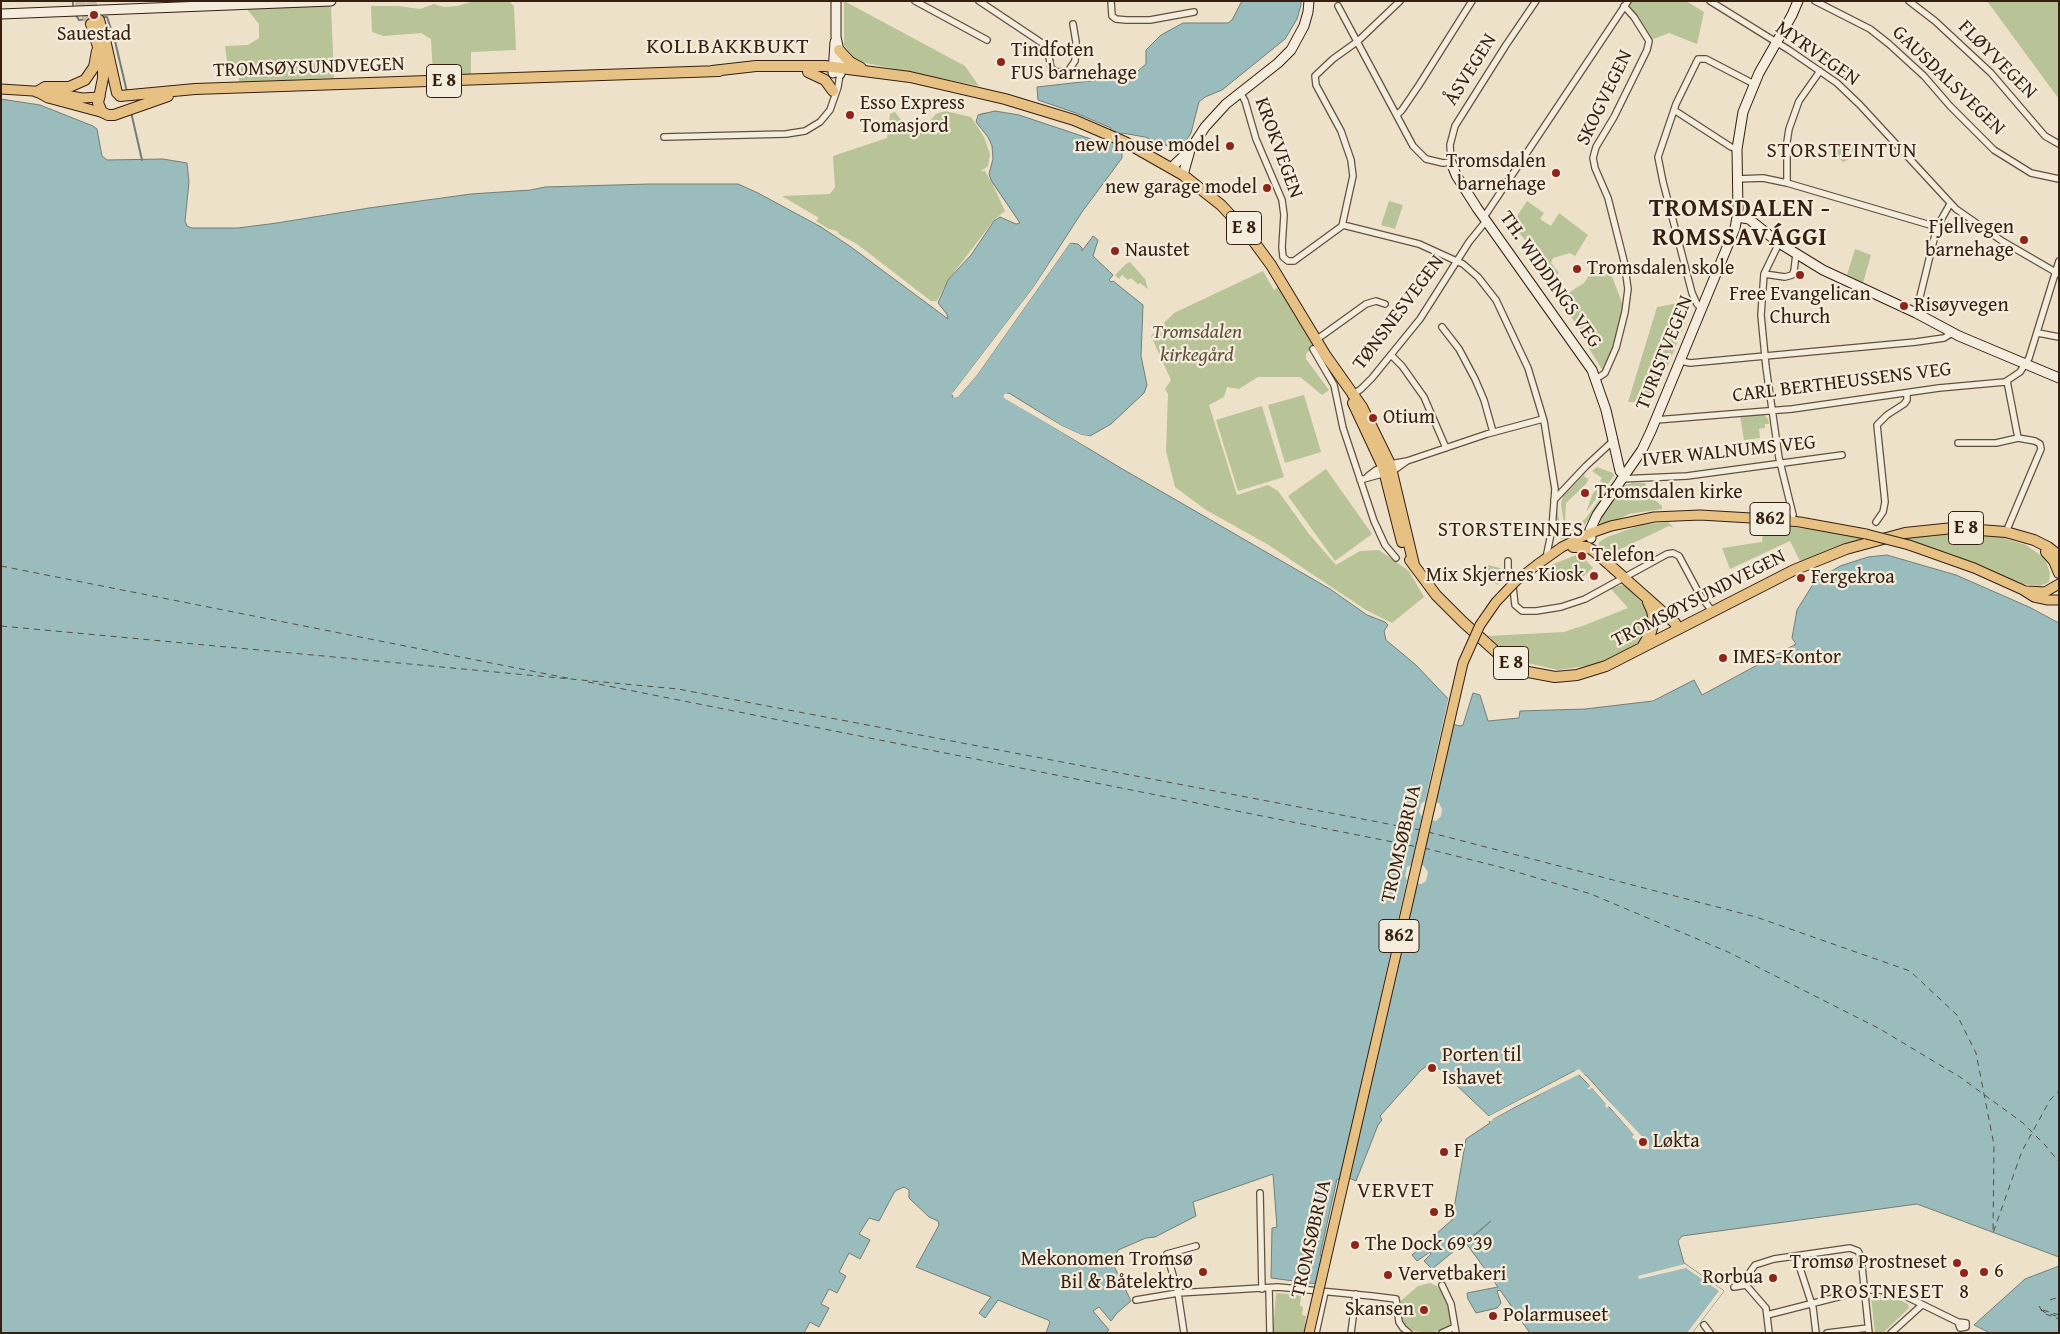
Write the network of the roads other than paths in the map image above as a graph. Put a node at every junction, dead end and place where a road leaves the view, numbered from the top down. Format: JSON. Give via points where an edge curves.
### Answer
{"nodes":[{"id":1,"x":331,"y":1,"type":"edge"},
{"id":2,"x":915,"y":1,"type":"edge"},
{"id":3,"x":979,"y":1,"type":"edge"},
{"id":4,"x":1111,"y":1,"type":"edge"},
{"id":5,"x":1309,"y":1,"type":"edge"},
{"id":6,"x":1400,"y":1,"type":"edge"},
{"id":7,"x":1472,"y":1,"type":"edge"},
{"id":8,"x":1536,"y":1,"type":"edge"},
{"id":9,"x":1710,"y":1,"type":"edge"},
{"id":10,"x":1798,"y":1,"type":"edge"},
{"id":11,"x":1815,"y":1,"type":"edge"},
{"id":12,"x":1909,"y":1,"type":"edge"},
{"id":13,"x":835,"y":2,"type":"edge"},
{"id":14,"x":1626,"y":4,"type":"edge"},
{"id":15,"x":1338,"y":6,"type":"dead end"},
{"id":16,"x":1194,"y":12,"type":"dead end"},
{"id":17,"x":1,"y":14,"type":"edge"},
{"id":18,"x":1073,"y":24,"type":"dead end"},
{"id":19,"x":836,"y":37,"type":"junction"},
{"id":20,"x":96,"y":38,"type":"junction"},
{"id":21,"x":988,"y":40,"type":"dead end"},
{"id":22,"x":1358,"y":41,"type":"junction"},
{"id":23,"x":1776,"y":42,"type":"junction"},
{"id":24,"x":839,"y":50,"type":"junction"},
{"id":25,"x":837,"y":70,"type":"junction"},
{"id":26,"x":864,"y":70,"type":"junction"},
{"id":27,"x":712,"y":71,"type":"junction"},
{"id":28,"x":1820,"y":71,"type":"junction"},
{"id":29,"x":808,"y":72,"type":"junction"},
{"id":30,"x":941,"y":84,"type":"junction"},
{"id":31,"x":1754,"y":84,"type":"junction"},
{"id":32,"x":1,"y":89,"type":"edge"},
{"id":33,"x":37,"y":92,"type":"junction"},
{"id":34,"x":177,"y":92,"type":"junction"},
{"id":35,"x":1240,"y":92,"type":"junction"},
{"id":36,"x":833,"y":94,"type":"junction"},
{"id":37,"x":119,"y":95,"type":"junction"},
{"id":38,"x":100,"y":97,"type":"junction"},
{"id":39,"x":1674,"y":110,"type":"junction"},
{"id":40,"x":104,"y":113,"type":"junction"},
{"id":41,"x":115,"y":114,"type":"junction"},
{"id":42,"x":1397,"y":115,"type":"junction"},
{"id":43,"x":664,"y":137,"type":"dead end"},
{"id":44,"x":2059,"y":144,"type":"edge"},
{"id":45,"x":1736,"y":149,"type":"junction"},
{"id":46,"x":1190,"y":150,"type":"junction"},
{"id":47,"x":1451,"y":162,"type":"junction"},
{"id":48,"x":1172,"y":167,"type":"junction"},
{"id":49,"x":1183,"y":175,"type":"junction"},
{"id":50,"x":1737,"y":179,"type":"junction"},
{"id":51,"x":2059,"y":179,"type":"edge"},
{"id":52,"x":1787,"y":183,"type":"junction"},
{"id":53,"x":1950,"y":204,"type":"junction"},
{"id":54,"x":1737,"y":216,"type":"junction"},
{"id":55,"x":1485,"y":219,"type":"junction"},
{"id":56,"x":1343,"y":225,"type":"junction"},
{"id":57,"x":1937,"y":227,"type":"junction"},
{"id":58,"x":1779,"y":243,"type":"junction"},
{"id":59,"x":1796,"y":254,"type":"junction"},
{"id":60,"x":2059,"y":261,"type":"edge"},
{"id":61,"x":1458,"y":262,"type":"junction"},
{"id":62,"x":2057,"y":273,"type":"edge"},
{"id":63,"x":1764,"y":274,"type":"junction"},
{"id":64,"x":1385,"y":304,"type":"dead end"},
{"id":65,"x":1702,"y":309,"type":"junction"},
{"id":66,"x":1916,"y":313,"type":"junction"},
{"id":67,"x":1442,"y":327,"type":"dead end"},
{"id":68,"x":1952,"y":333,"type":"junction"},
{"id":69,"x":2038,"y":333,"type":"junction"},
{"id":70,"x":2059,"y":337,"type":"edge"},
{"id":71,"x":1315,"y":344,"type":"junction"},
{"id":72,"x":1391,"y":355,"type":"junction"},
{"id":73,"x":1765,"y":356,"type":"junction"},
{"id":74,"x":1681,"y":361,"type":"junction"},
{"id":75,"x":2025,"y":365,"type":"junction"},
{"id":76,"x":2059,"y":378,"type":"edge"},
{"id":77,"x":1596,"y":379,"type":"junction"},
{"id":78,"x":2007,"y":381,"type":"junction"},
{"id":79,"x":1907,"y":393,"type":"junction"},
{"id":80,"x":1355,"y":394,"type":"junction"},
{"id":81,"x":1772,"y":410,"type":"junction"},
{"id":82,"x":1543,"y":419,"type":"junction"},
{"id":83,"x":1656,"y":420,"type":"junction"},
{"id":84,"x":1493,"y":432,"type":"junction"},
{"id":85,"x":2018,"y":438,"type":"junction"},
{"id":86,"x":1613,"y":441,"type":"junction"},
{"id":87,"x":1958,"y":444,"type":"dead end"},
{"id":88,"x":1446,"y":448,"type":"junction"},
{"id":89,"x":1842,"y":455,"type":"dead end"},
{"id":90,"x":1780,"y":464,"type":"junction"},
{"id":91,"x":1388,"y":469,"type":"junction"},
{"id":92,"x":1622,"y":477,"type":"junction"},
{"id":93,"x":1360,"y":480,"type":"junction"},
{"id":94,"x":1554,"y":500,"type":"junction"},
{"id":95,"x":1793,"y":515,"type":"dead end"},
{"id":96,"x":1876,"y":522,"type":"dead end"},
{"id":97,"x":2006,"y":532,"type":"junction"},
{"id":98,"x":1552,"y":533,"type":"junction"},
{"id":99,"x":1590,"y":536,"type":"junction"},
{"id":100,"x":2039,"y":543,"type":"junction"},
{"id":101,"x":1568,"y":547,"type":"junction"},
{"id":102,"x":2059,"y":556,"type":"edge"},
{"id":103,"x":1396,"y":558,"type":"dead end"},
{"id":104,"x":1546,"y":558,"type":"junction"},
{"id":105,"x":1508,"y":561,"type":"dead end"},
{"id":106,"x":2059,"y":574,"type":"edge"},
{"id":107,"x":1624,"y":578,"type":"junction"},
{"id":108,"x":2059,"y":584,"type":"edge"},
{"id":109,"x":2023,"y":590,"type":"junction"},
{"id":110,"x":1645,"y":597,"type":"junction"},
{"id":111,"x":2059,"y":600,"type":"edge"},
{"id":112,"x":1712,"y":612,"type":"junction"},
{"id":113,"x":1678,"y":629,"type":"junction"},
{"id":114,"x":1642,"y":648,"type":"junction"},
{"id":115,"x":1260,"y":1193,"type":"dead end"},
{"id":116,"x":1196,"y":1246,"type":"dead end"},
{"id":117,"x":1796,"y":1256,"type":"junction"},
{"id":118,"x":1442,"y":1285,"type":"dead end"},
{"id":119,"x":1746,"y":1285,"type":"junction"},
{"id":120,"x":1734,"y":1287,"type":"dead end"},
{"id":121,"x":1269,"y":1288,"type":"junction"},
{"id":122,"x":1262,"y":1289,"type":"junction"},
{"id":123,"x":1865,"y":1290,"type":"junction"},
{"id":124,"x":1325,"y":1292,"type":"junction"},
{"id":125,"x":1178,"y":1293,"type":"junction"},
{"id":126,"x":1356,"y":1294,"type":"junction"},
{"id":127,"x":1136,"y":1300,"type":"dead end"},
{"id":128,"x":1812,"y":1304,"type":"junction"},
{"id":129,"x":1922,"y":1305,"type":"junction"},
{"id":130,"x":1767,"y":1315,"type":"junction"},
{"id":131,"x":1958,"y":1322,"type":"dead end"},
{"id":132,"x":1704,"y":1326,"type":"dead end"},
{"id":133,"x":1456,"y":1330,"type":"edge"},
{"id":134,"x":1868,"y":1330,"type":"edge"},
{"id":135,"x":1184,"y":1333,"type":"edge"},
{"id":136,"x":1270,"y":1333,"type":"edge"},
{"id":137,"x":1309,"y":1333,"type":"edge"},
{"id":138,"x":1316,"y":1333,"type":"edge"},
{"id":139,"x":1351,"y":1333,"type":"edge"},
{"id":140,"x":1410,"y":1333,"type":"edge"},
{"id":141,"x":1442,"y":1333,"type":"edge"},
{"id":142,"x":1710,"y":1333,"type":"edge"},
{"id":143,"x":1769,"y":1333,"type":"edge"},
{"id":144,"x":1816,"y":1333,"type":"edge"},
{"id":145,"x":1827,"y":1333,"type":"edge"},
{"id":146,"x":1891,"y":1333,"type":"edge"}],
"edges":[{"from":1,"to":17,"type":"street"},
{"from":2,"to":21,"type":"street"},
{"from":3,"to":18,"type":"street","via":[[1042,43],[1048,51],[1051,68],[1057,72],[1067,72],[1075,61]]},
{"from":4,"to":16,"type":"street","via":[[1111,14],[1118,19],[1150,20]]},
{"from":5,"to":35,"type":"street","via":[[1304,26],[1291,50]]},
{"from":6,"to":22,"type":"street"},
{"from":7,"to":42,"type":"street"},
{"from":8,"to":47,"type":"street","name":"ÅSVEGEN","via":[[1456,126],[1450,145]]},
{"from":9,"to":23,"type":"street","name":"MYRVEGEN"},
{"from":10,"to":23,"type":"street","name":"TURISTVEGEN"},
{"from":11,"to":51,"type":"street","name":"GAUSDALSVEGEN","via":[[1889,44],[1994,150],[2031,173]]},
{"from":12,"to":44,"type":"street","name":"FLØYVEGEN","via":[[1991,74],[2045,136]]},
{"from":13,"to":19,"type":"street"},
{"from":14,"to":55,"type":"street","name":"TØNSNESVEGEN"},
{"from":14,"to":77,"type":"street","name":"SKOGVEGEN","via":[[1649,41],[1593,158],[1608,198],[1628,288],[1616,348],[1605,373]]},
{"from":15,"to":22,"type":"street"},
{"from":19,"to":24,"type":"street"},
{"from":19,"to":25,"type":"street"},
{"from":20,"to":33,"type":"highway","via":[[96,61],[87,78],[73,86],[45,87]]},
{"from":20,"to":37,"type":"highway","via":[[95,22],[106,44]]},
{"from":20,"to":38,"type":"highway","via":[[103,71]]},
{"from":22,"to":42,"type":"street"},
{"from":22,"to":56,"type":"street","via":[[1321,69],[1314,79],[1341,131],[1352,166]]},
{"from":23,"to":28,"type":"street","name":"MYRVEGEN"},
{"from":23,"to":31,"type":"street","name":"TURISTVEGEN"},
{"from":24,"to":25,"type":"street"},
{"from":24,"to":26,"type":"highway","number":"E 8"},
{"from":25,"to":26,"type":"highway","name":"TROMSØYSUNDVEGEN","number":"E 8"},
{"from":25,"to":27,"type":"highway","name":"TROMSØYSUNDVEGEN","number":"E 8","via":[[772,66]]},
{"from":25,"to":29,"type":"highway","name":"TROMSØYSUNDVEGEN","number":"E 8"},
{"from":25,"to":30,"type":"highway","name":"TROMSØYSUNDVEGEN","number":"E 8"},
{"from":25,"to":36,"type":"street"},
{"from":26,"to":30,"type":"highway","name":"TROMSØYSUNDVEGEN","number":"E 8"},
{"from":27,"to":29,"type":"highway","name":"TROMSØYSUNDVEGEN","number":"E 8"},
{"from":27,"to":34,"type":"highway","name":"TROMSØYSUNDVEGEN","number":"E 8"},
{"from":28,"to":52,"type":"street","via":[[1800,101],[1789,129],[1786,142]]},
{"from":28,"to":53,"type":"street","name":"MYRVEGEN","via":[[1860,105]]},
{"from":29,"to":36,"type":"highway","via":[[825,80]]},
{"from":30,"to":48,"type":"highway","name":"TROMSØYSUNDVEGEN","number":"E 8","via":[[1035,107],[1107,133]]},
{"from":31,"to":39,"type":"street","via":[[1701,58],[1696,62]]},
{"from":31,"to":45,"type":"street","name":"TURISTVEGEN","via":[[1740,122]]},
{"from":32,"to":33,"type":"main road"},
{"from":33,"to":38,"type":"main road","via":[[79,98]]},
{"from":33,"to":40,"type":"main road"},
{"from":34,"to":37,"type":"highway","name":"TROMSØYSUNDVEGEN","number":"E 8"},
{"from":34,"to":41,"type":"highway","name":"TROMSØYSUNDVEGEN","number":"E 8"},
{"from":35,"to":46,"type":"street","via":[[1214,117]]},
{"from":35,"to":56,"type":"street","name":"KROKVEGEN","via":[[1280,193],[1284,215],[1284,259],[1294,261]]},
{"from":36,"to":43,"type":"street","via":[[831,107],[824,118],[800,133]]},
{"from":37,"to":38,"type":"highway","number":"E 8","via":[[107,92]]},
{"from":37,"to":41,"type":"highway","via":[[122,106]]},
{"from":38,"to":40,"type":"highway","via":[[98,106]]},
{"from":39,"to":45,"type":"street"},
{"from":39,"to":65,"type":"street","via":[[1658,163],[1692,293]]},
{"from":40,"to":41,"type":"highway","number":"E 8"},
{"from":42,"to":47,"type":"street","via":[[1420,155],[1431,162]]},
{"from":45,"to":50,"type":"street","name":"TURISTVEGEN"},
{"from":46,"to":48,"type":"street"},
{"from":46,"to":49,"type":"street"},
{"from":47,"to":55,"type":"street","name":"TH. WIDDINGS VEG"},
{"from":48,"to":49,"type":"highway","name":"TROMSØYSUNDVEGEN","number":"E 8"},
{"from":49,"to":71,"type":"highway","name":"TROMSØYSUNDVEGEN","number":"E 8","via":[[1221,205],[1249,235],[1271,265]]},
{"from":50,"to":52,"type":"street","via":[[1763,178]]},
{"from":50,"to":54,"type":"street","name":"TURISTVEGEN"},
{"from":52,"to":57,"type":"street"},
{"from":53,"to":57,"type":"street"},
{"from":53,"to":62,"type":"street","name":"MYRVEGEN","via":[[2002,242]]},
{"from":54,"to":58,"type":"street","via":[[1749,219]]},
{"from":54,"to":65,"type":"street","name":"TURISTVEGEN"},
{"from":55,"to":61,"type":"street","name":"TØNSNESVEGEN"},
{"from":55,"to":77,"type":"street","name":"TH. WIDDINGS VEG"},
{"from":56,"to":61,"type":"street","via":[[1419,244]]},
{"from":57,"to":66,"type":"street"},
{"from":58,"to":59,"type":"street"},
{"from":58,"to":63,"type":"street"},
{"from":59,"to":63,"type":"street","via":[[1792,275]]},
{"from":59,"to":66,"type":"street"},
{"from":60,"to":62,"type":"street"},
{"from":61,"to":72,"type":"street","name":"TØNSNESVEGEN"},
{"from":61,"to":82,"type":"street","via":[[1478,277],[1501,309],[1528,368]]},
{"from":62,"to":69,"type":"street"},
{"from":63,"to":73,"type":"street","via":[[1761,315]]},
{"from":64,"to":71,"type":"street","via":[[1368,302]]},
{"from":65,"to":74,"type":"street","name":"TURISTVEGEN"},
{"from":66,"to":68,"type":"street"},
{"from":67,"to":84,"type":"street","via":[[1459,349],[1475,379]]},
{"from":68,"to":73,"type":"street","via":[[1944,338],[1924,341]]},
{"from":68,"to":75,"type":"street"},
{"from":69,"to":70,"type":"street"},
{"from":69,"to":75,"type":"street"},
{"from":71,"to":80,"type":"highway","name":"TROMSØYSUNDVEGEN","number":"E 8"},
{"from":71,"to":93,"type":"street","via":[[1334,385],[1343,428]]},
{"from":72,"to":80,"type":"street","name":"TØNSNESVEGEN"},
{"from":72,"to":88,"type":"street","via":[[1420,390]]},
{"from":73,"to":74,"type":"street","via":[[1690,363]]},
{"from":73,"to":81,"type":"street"},
{"from":74,"to":83,"type":"street","name":"TURISTVEGEN"},
{"from":75,"to":76,"type":"street"},
{"from":75,"to":78,"type":"street"},
{"from":77,"to":86,"type":"street","name":"TH. WIDDINGS VEG"},
{"from":78,"to":79,"type":"street","name":"CARL BERTHEUSSENS VEG"},
{"from":78,"to":85,"type":"street"},
{"from":79,"to":81,"type":"street","name":"CARL BERTHEUSSENS VEG"},
{"from":79,"to":96,"type":"street","via":[[1904,404],[1877,425],[1885,502],[1884,512]]},
{"from":80,"to":91,"type":"highway","name":"TROMSØYSUNDVEGEN","number":"E 8","via":[[1371,422]]},
{"from":81,"to":83,"type":"street","name":"CARL BERTHEUSSENS VEG"},
{"from":81,"to":90,"type":"street"},
{"from":82,"to":84,"type":"street"},
{"from":82,"to":94,"type":"street","via":[[1554,478]]},
{"from":83,"to":92,"type":"street","name":"TURISTVEGEN","via":[[1642,450]]},
{"from":84,"to":88,"type":"street"},
{"from":85,"to":87,"type":"street"},
{"from":85,"to":97,"type":"street","via":[[2037,442],[2041,452]]},
{"from":86,"to":92,"type":"street","name":"TH. WIDDINGS VEG"},
{"from":86,"to":94,"type":"street"},
{"from":88,"to":91,"type":"street"},
{"from":89,"to":90,"type":"street","name":"IVER WALNUMS VEG"},
{"from":90,"to":92,"type":"street","name":"IVER WALNUMS VEG","via":[[1687,476]]},
{"from":90,"to":95,"type":"street"},
{"from":91,"to":93,"type":"street"},
{"from":91,"to":114,"type":"highway","name":"TROMSØYSUNDVEGEN","number":"E 8","via":[[1400,533],[1414,565],[1436,595],[1503,658],[1528,672],[1555,677],[1578,675],[1606,666]]},
{"from":92,"to":99,"type":"street","name":"TURISTVEGEN","via":[[1591,527]]},
{"from":93,"to":103,"type":"street","via":[[1377,529]]},
{"from":94,"to":98,"type":"street"},
{"from":97,"to":100,"type":"highway","name":"TROMSØYSUNDVEGEN","number":"E 8"},
{"from":97,"to":112,"type":"highway","name":"TROMSØYSUNDVEGEN","number":"E 8","via":[[1953,528],[1918,530],[1888,537],[1815,561]]},
{"from":98,"to":101,"type":"street","via":[[1557,543]]},
{"from":98,"to":104,"type":"street"},
{"from":99,"to":101,"type":"main road","number":"862"},
{"from":99,"to":109,"type":"main road","number":"862","bridge":true,"via":[[1619,525],[1664,516],[1733,516],[1800,522],[1909,545]]},
{"from":100,"to":102,"type":"highway","name":"TROMSØYSUNDVEGEN","number":"E 8"},
{"from":100,"to":106,"type":"highway","via":[[2054,561]]},
{"from":101,"to":104,"type":"main road","number":"862"},
{"from":101,"to":107,"type":"highway","via":[[1587,547]]},
{"from":104,"to":137,"type":"main road","name":"TROMSØBRUA","number":"862","bridge":true,"via":[[1516,581],[1496,602],[1480,625],[1462,663]]},
{"from":105,"to":107,"type":"street","via":[[1514,603],[1523,611],[1551,609],[1580,601]]},
{"from":107,"to":110,"type":"highway"},
{"from":107,"to":112,"type":"street","via":[[1666,554],[1674,553],[1679,556]]},
{"from":108,"to":109,"type":"main road","number":"862","via":[[2045,592]]},
{"from":109,"to":111,"type":"main road","number":"862","via":[[2037,598]]},
{"from":110,"to":113,"type":"highway"},
{"from":110,"to":114,"type":"highway","via":[[1654,621]]},
{"from":112,"to":113,"type":"highway","name":"TROMSØYSUNDVEGEN","number":"E 8"},
{"from":113,"to":114,"type":"highway","name":"TROMSØYSUNDVEGEN","number":"E 8"},
{"from":115,"to":122,"type":"street"},
{"from":116,"to":125,"type":"street","via":[[1167,1254]]},
{"from":117,"to":119,"type":"street","via":[[1755,1265],[1747,1276]]},
{"from":117,"to":123,"type":"street","via":[[1855,1249],[1860,1254]]},
{"from":117,"to":128,"type":"street"},
{"from":118,"to":133,"type":"street","via":[[1449,1297]]},
{"from":119,"to":120,"type":"street"},
{"from":119,"to":130,"type":"street","via":[[1766,1308]]},
{"from":121,"to":122,"type":"street"},
{"from":121,"to":124,"type":"street"},
{"from":121,"to":136,"type":"street"},
{"from":122,"to":125,"type":"street"},
{"from":123,"to":128,"type":"street"},
{"from":123,"to":129,"type":"street","via":[[1893,1292]]},
{"from":123,"to":134,"type":"street"},
{"from":124,"to":126,"type":"street"},
{"from":124,"to":138,"type":"street"},
{"from":125,"to":127,"type":"street"},
{"from":125,"to":135,"type":"street"},
{"from":126,"to":139,"type":"street"},
{"from":126,"to":140,"type":"street","via":[[1396,1299],[1399,1322]]},
{"from":128,"to":130,"type":"street"},
{"from":128,"to":144,"type":"street"},
{"from":129,"to":131,"type":"street"},
{"from":129,"to":146,"type":"street"},
{"from":130,"to":143,"type":"street"},
{"from":132,"to":142,"type":"street"},
{"from":133,"to":141,"type":"street"},
{"from":134,"to":145,"type":"street"}]}
